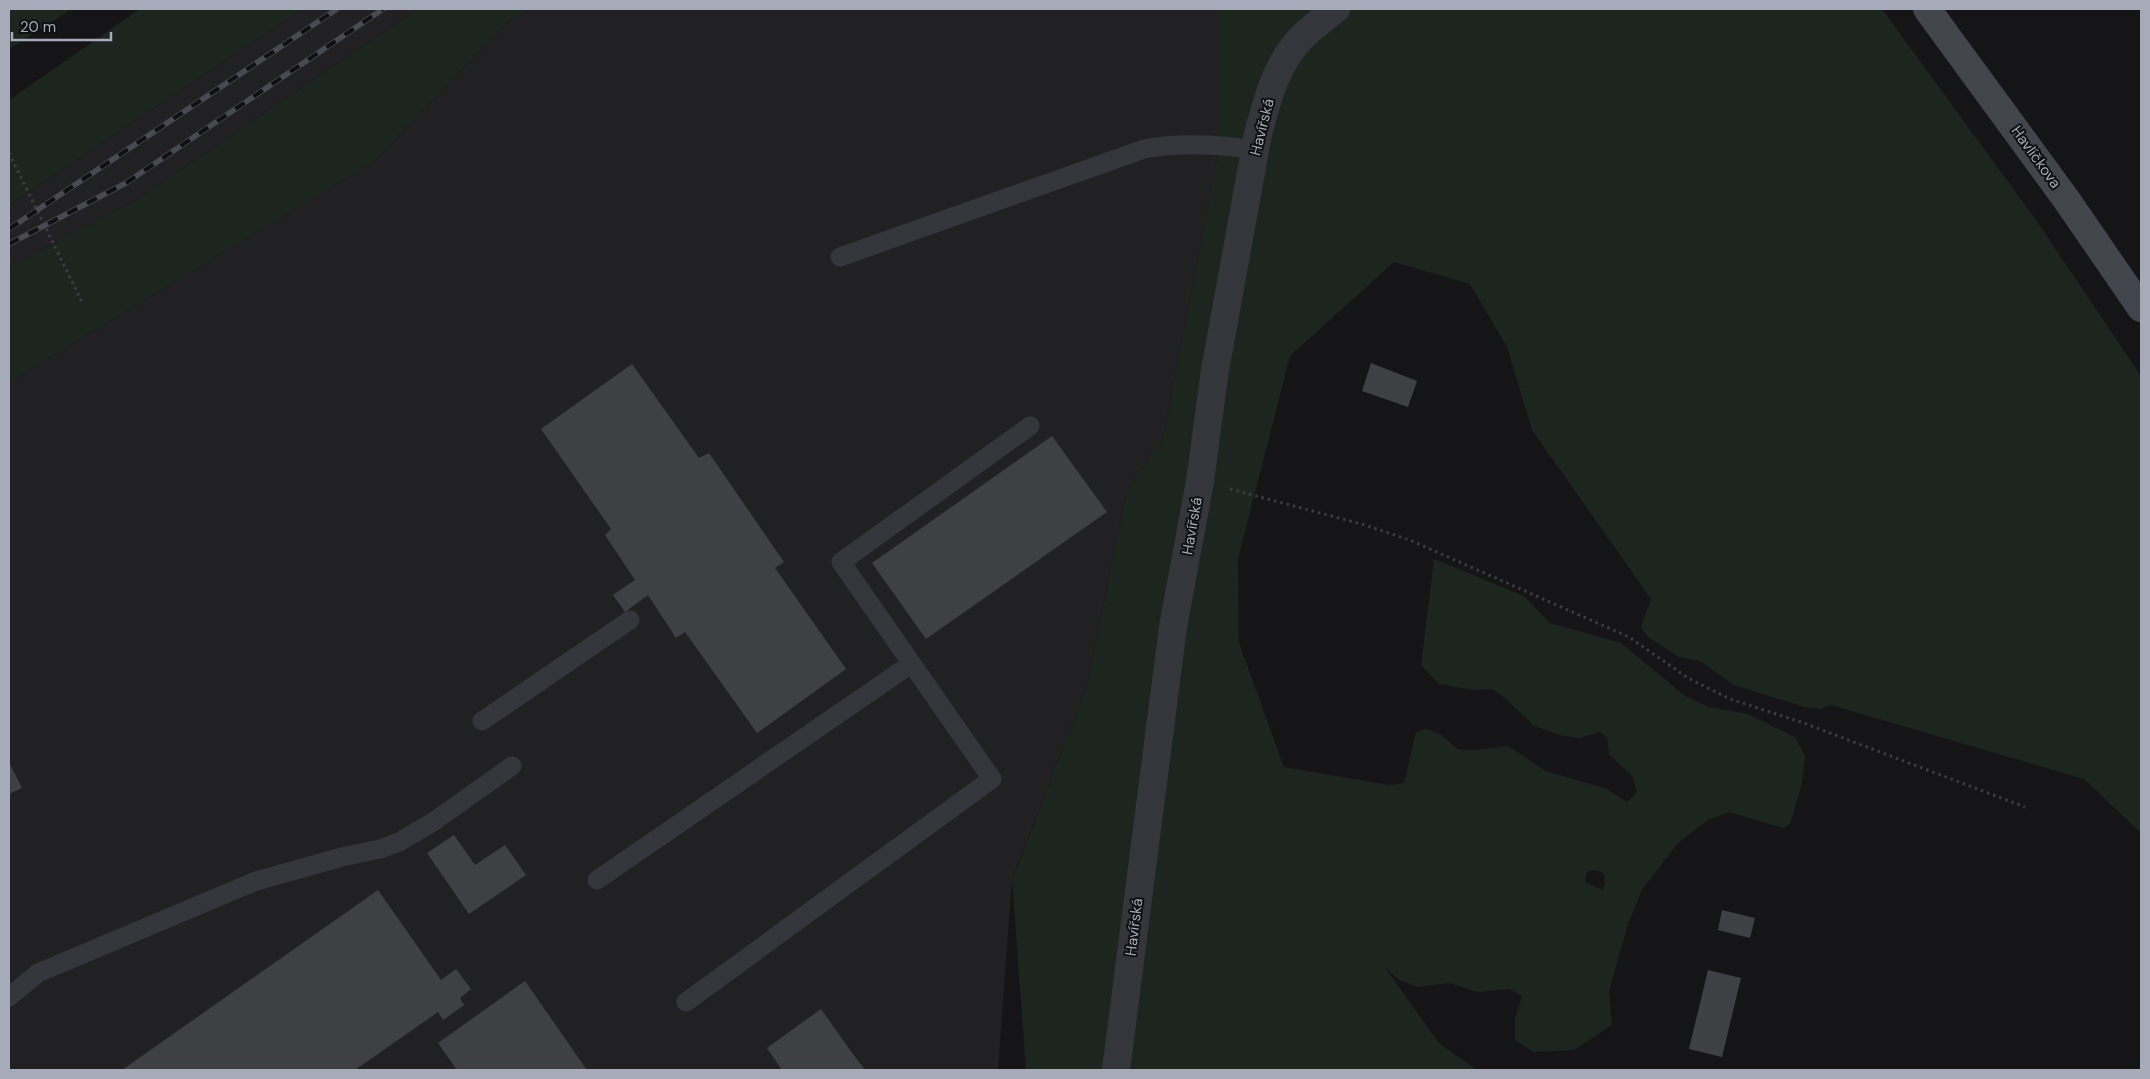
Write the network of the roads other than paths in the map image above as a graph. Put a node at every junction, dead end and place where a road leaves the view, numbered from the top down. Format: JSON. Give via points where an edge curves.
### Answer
{"nodes":[{"id":1,"x":1336,"y":9,"type":"edge"},
{"id":2,"x":1927,"y":9,"type":"edge"},
{"id":3,"x":1255,"y":150,"type":"junction"},
{"id":4,"x":840,"y":257,"type":"dead end"},
{"id":5,"x":2141,"y":308,"type":"edge"},
{"id":6,"x":1030,"y":426,"type":"dead end"},
{"id":7,"x":630,"y":620,"type":"dead end"},
{"id":8,"x":911,"y":664,"type":"junction"},
{"id":9,"x":482,"y":721,"type":"dead end"},
{"id":10,"x":512,"y":766,"type":"dead end"},
{"id":11,"x":596,"y":880,"type":"dead end"},
{"id":12,"x":9,"y":997,"type":"edge"},
{"id":13,"x":686,"y":1002,"type":"dead end"},
{"id":14,"x":1116,"y":1070,"type":"edge"}],
"edges":[{"from":1,"to":3,"type":"street","name":"Havířská","via":[[1294,46],[1280,70],[1267,100]]},
{"from":2,"to":5,"type":"main road","name":"Havlíčkova"},
{"from":3,"to":4,"type":"lane","via":[[1196,143],[1144,149]]},
{"from":3,"to":14,"type":"street","name":"Havířská","via":[[1172,636]]},
{"from":6,"to":8,"type":"lane","via":[[841,562]]},
{"from":7,"to":9,"type":"lane"},
{"from":8,"to":11,"type":"lane"},
{"from":8,"to":13,"type":"lane","via":[[992,779]]},
{"from":10,"to":12,"type":"lane","via":[[399,842],[256,881],[38,973]]}]}
